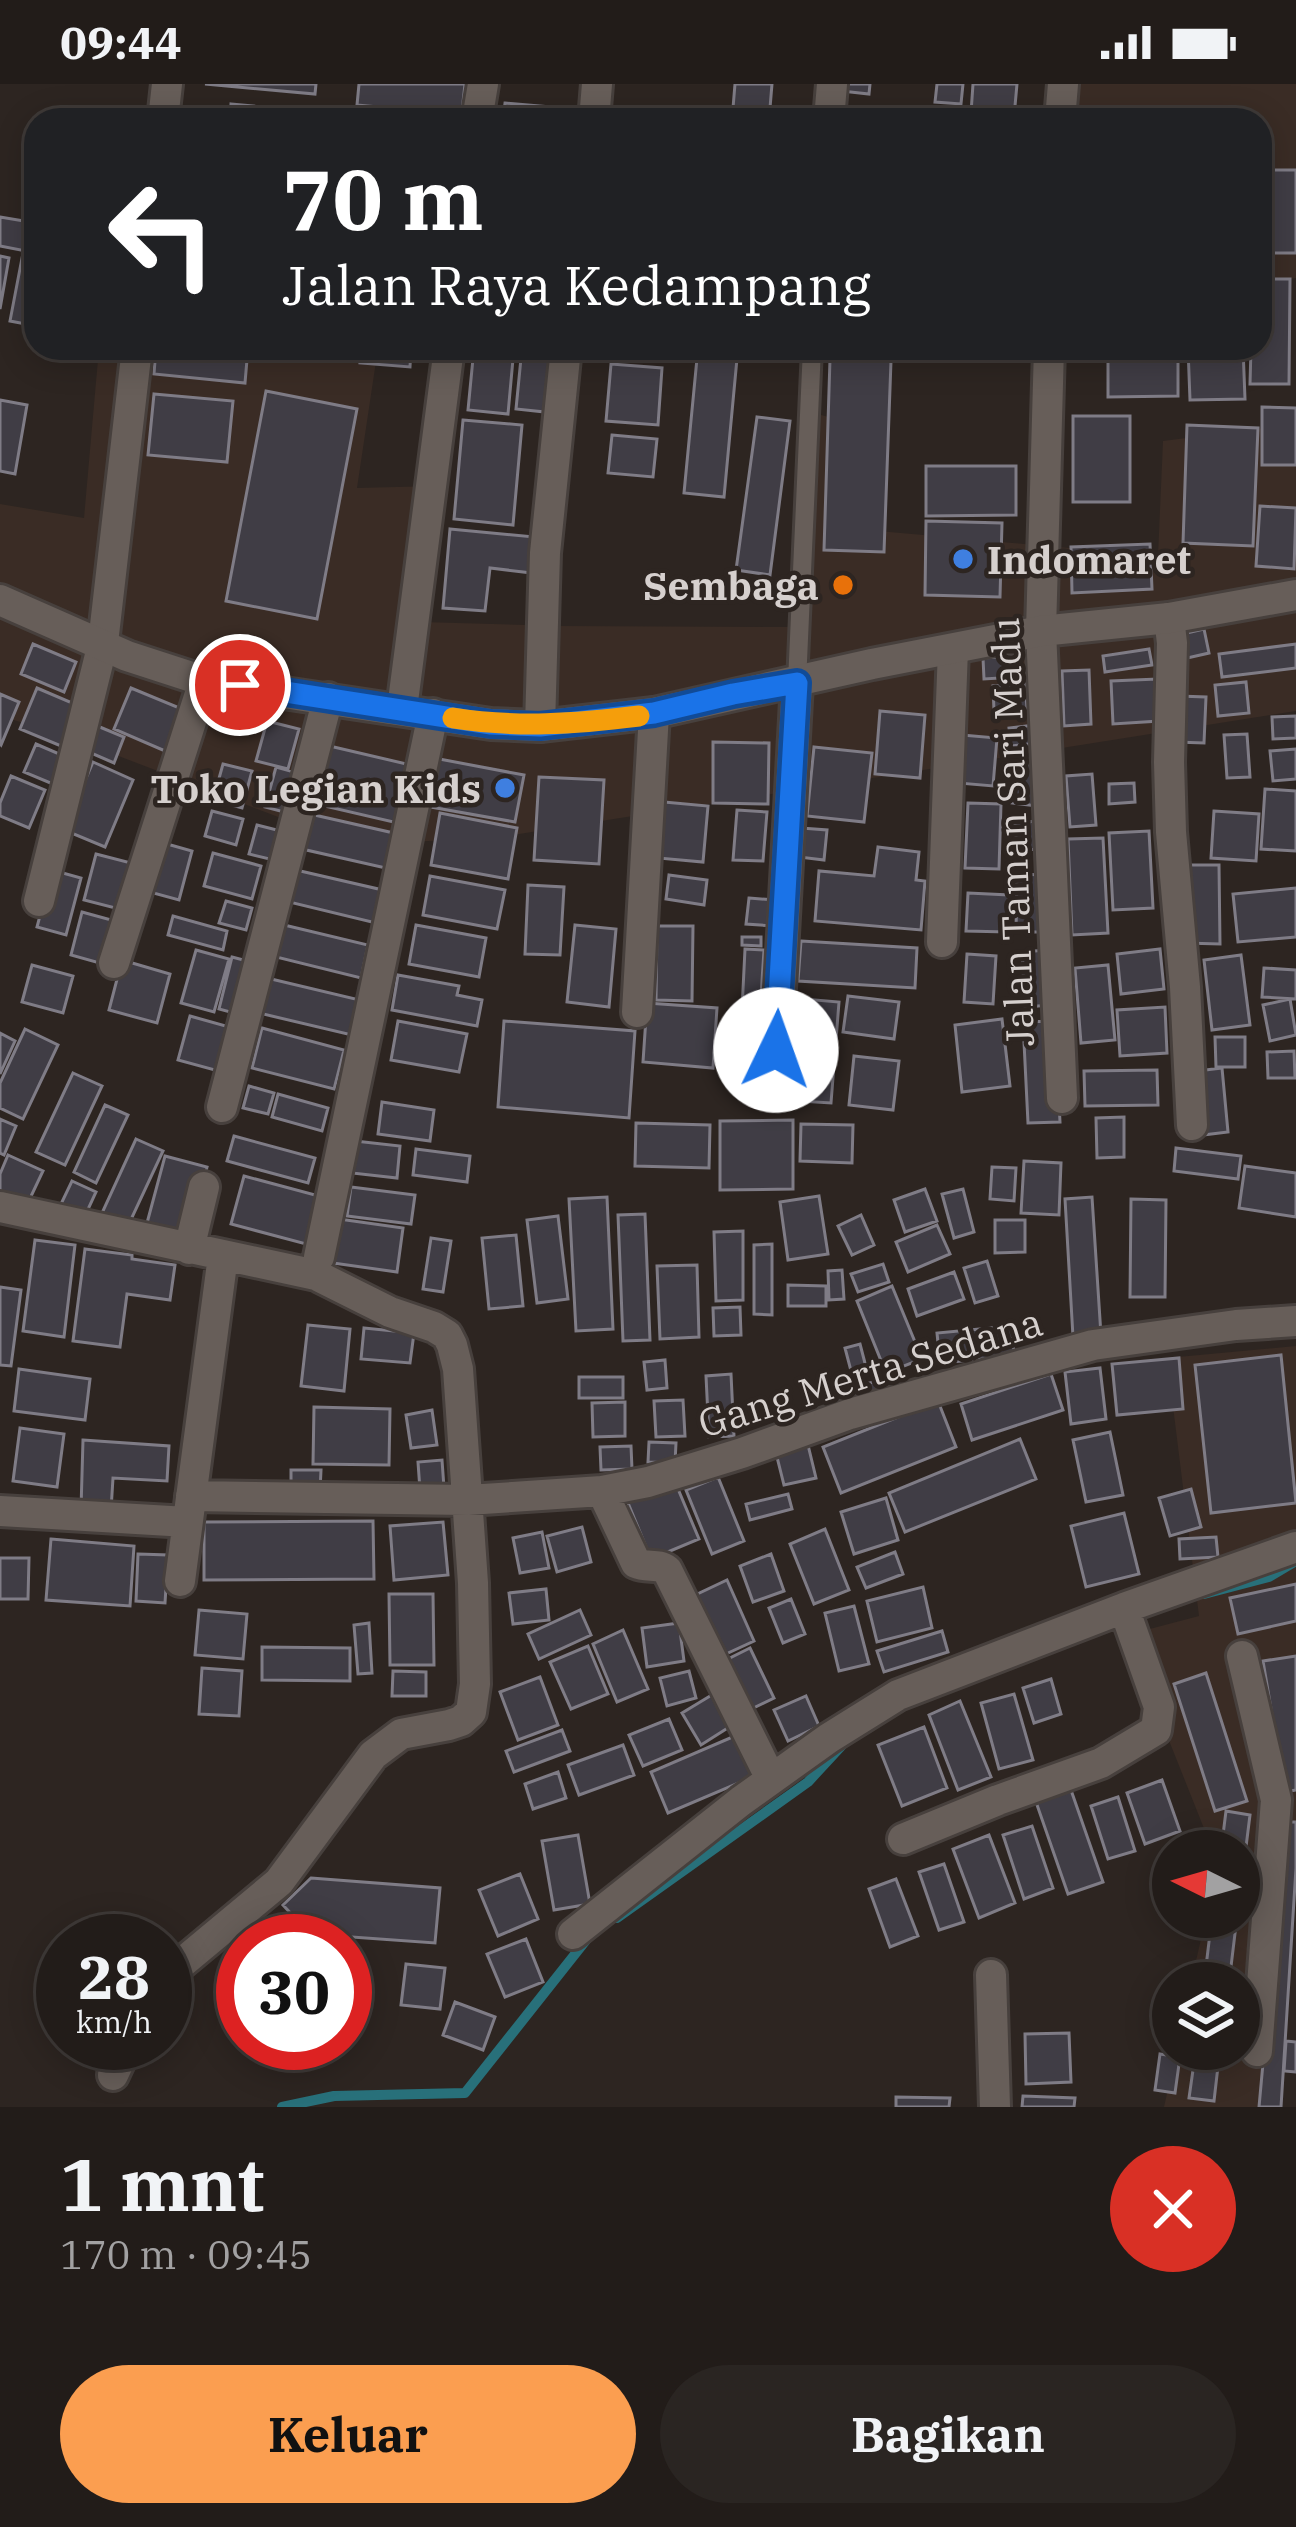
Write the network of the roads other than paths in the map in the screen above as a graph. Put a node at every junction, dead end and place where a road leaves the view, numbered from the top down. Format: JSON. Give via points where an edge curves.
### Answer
{"nodes":[{"id":1,"x":136,"y":360,"type":"edge"},
{"id":2,"x":447,"y":360,"type":"edge"},
{"id":3,"x":565,"y":360,"type":"edge"},
{"id":4,"x":811,"y":360,"type":"edge"},
{"id":5,"x":1049,"y":360,"type":"edge"},
{"id":6,"x":1296,"y":595,"type":"edge"},
{"id":7,"x":0,"y":600,"type":"edge"},
{"id":8,"x":1169,"y":618,"type":"junction"},
{"id":9,"x":1040,"y":631,"type":"junction"},
{"id":10,"x":103,"y":643,"type":"junction"},
{"id":11,"x":953,"y":649,"type":"junction"},
{"id":12,"x":205,"y":681,"type":"junction"},
{"id":13,"x":797,"y":683,"type":"junction"},
{"id":14,"x":328,"y":698,"type":"junction"},
{"id":15,"x":402,"y":709,"type":"junction"},
{"id":16,"x":654,"y":713,"type":"junction"},
{"id":17,"x":434,"y":714,"type":"junction"},
{"id":18,"x":540,"y":726,"type":"junction"},
{"id":19,"x":39,"y":901,"type":"dead end"},
{"id":20,"x":942,"y":942,"type":"dead end"},
{"id":21,"x":114,"y":963,"type":"dead end"},
{"id":22,"x":637,"y":1012,"type":"dead end"},
{"id":23,"x":773,"y":1096,"type":"dead end"},
{"id":24,"x":1062,"y":1098,"type":"dead end"},
{"id":25,"x":222,"y":1107,"type":"dead end"},
{"id":26,"x":1192,"y":1125,"type":"dead end"},
{"id":27,"x":204,"y":1187,"type":"dead end"},
{"id":28,"x":0,"y":1207,"type":"edge"},
{"id":29,"x":188,"y":1249,"type":"junction"},
{"id":30,"x":224,"y":1256,"type":"junction"},
{"id":31,"x":319,"y":1257,"type":"dead end"},
{"id":32,"x":1296,"y":1321,"type":"edge"},
{"id":33,"x":602,"y":1491,"type":"junction"},
{"id":34,"x":468,"y":1500,"type":"junction"},
{"id":35,"x":189,"y":1509,"type":"junction"},
{"id":36,"x":0,"y":1511,"type":"edge"},
{"id":37,"x":1296,"y":1547,"type":"edge"},
{"id":38,"x":180,"y":1581,"type":"dead end"},
{"id":39,"x":1124,"y":1608,"type":"junction"},
{"id":40,"x":1242,"y":1656,"type":"dead end"},
{"id":41,"x":771,"y":1779,"type":"junction"},
{"id":42,"x":1286,"y":1799,"type":"edge"},
{"id":43,"x":903,"y":1839,"type":"dead end"},
{"id":44,"x":573,"y":1934,"type":"dead end"},
{"id":45,"x":192,"y":1954,"type":"edge"},
{"id":46,"x":991,"y":1975,"type":"dead end"},
{"id":47,"x":1260,"y":2025,"type":"edge"},
{"id":48,"x":114,"y":2070,"type":"edge"},
{"id":49,"x":112,"y":2074,"type":"dead end"},
{"id":50,"x":995,"y":2107,"type":"edge"}],
"edges":[{"from":1,"to":10,"type":"street"},
{"from":2,"to":15,"type":"street"},
{"from":3,"to":18,"type":"street","via":[[545,553]]},
{"from":4,"to":13,"type":"lane"},
{"from":5,"to":9,"type":"street","name":"Jalan Taman Sari Madu"},
{"from":6,"to":8,"type":"street"},
{"from":7,"to":10,"type":"street"},
{"from":8,"to":9,"type":"street"},
{"from":8,"to":26,"type":"street","via":[[1171,832]]},
{"from":9,"to":11,"type":"street"},
{"from":9,"to":24,"type":"street","name":"Jalan Taman Sari Madu"},
{"from":10,"to":12,"type":"street"},
{"from":10,"to":19,"type":"street"},
{"from":11,"to":13,"type":"street"},
{"from":11,"to":20,"type":"street"},
{"from":12,"to":14,"type":"street"},
{"from":12,"to":21,"type":"street"},
{"from":13,"to":16,"type":"street"},
{"from":13,"to":23,"type":"street"},
{"from":14,"to":15,"type":"street"},
{"from":14,"to":25,"type":"street"},
{"from":15,"to":17,"type":"street"},
{"from":16,"to":18,"type":"street"},
{"from":16,"to":22,"type":"street"},
{"from":17,"to":18,"type":"street"},
{"from":17,"to":31,"type":"street"},
{"from":27,"to":29,"type":"street"},
{"from":28,"to":29,"type":"street"},
{"from":29,"to":30,"type":"street"},
{"from":30,"to":34,"type":"street","via":[[316,1275],[446,1336],[458,1370]]},
{"from":30,"to":35,"type":"street"},
{"from":32,"to":33,"type":"street","name":"Gang Merta Sedana","via":[[1093,1345]]},
{"from":33,"to":34,"type":"street","name":"Gang Merta Sedana"},
{"from":33,"to":41,"type":"street","via":[[636,1563],[667,1570]]},
{"from":34,"to":35,"type":"street","name":"Gang Merta Sedana"},
{"from":34,"to":45,"type":"street","via":[[471,1712],[400,1734],[373,1755],[279,1882]]},
{"from":35,"to":36,"type":"street","name":"Gang Merta Sedana"},
{"from":35,"to":38,"type":"street"},
{"from":37,"to":39,"type":"street"},
{"from":39,"to":41,"type":"street","via":[[898,1695]]},
{"from":39,"to":43,"type":"street","via":[[1159,1707],[1156,1730],[1101,1762]]},
{"from":40,"to":42,"type":"street"},
{"from":41,"to":44,"type":"street"},
{"from":42,"to":47,"type":"street"},
{"from":46,"to":50,"type":"street"},
{"from":48,"to":49,"type":"street"}]}
